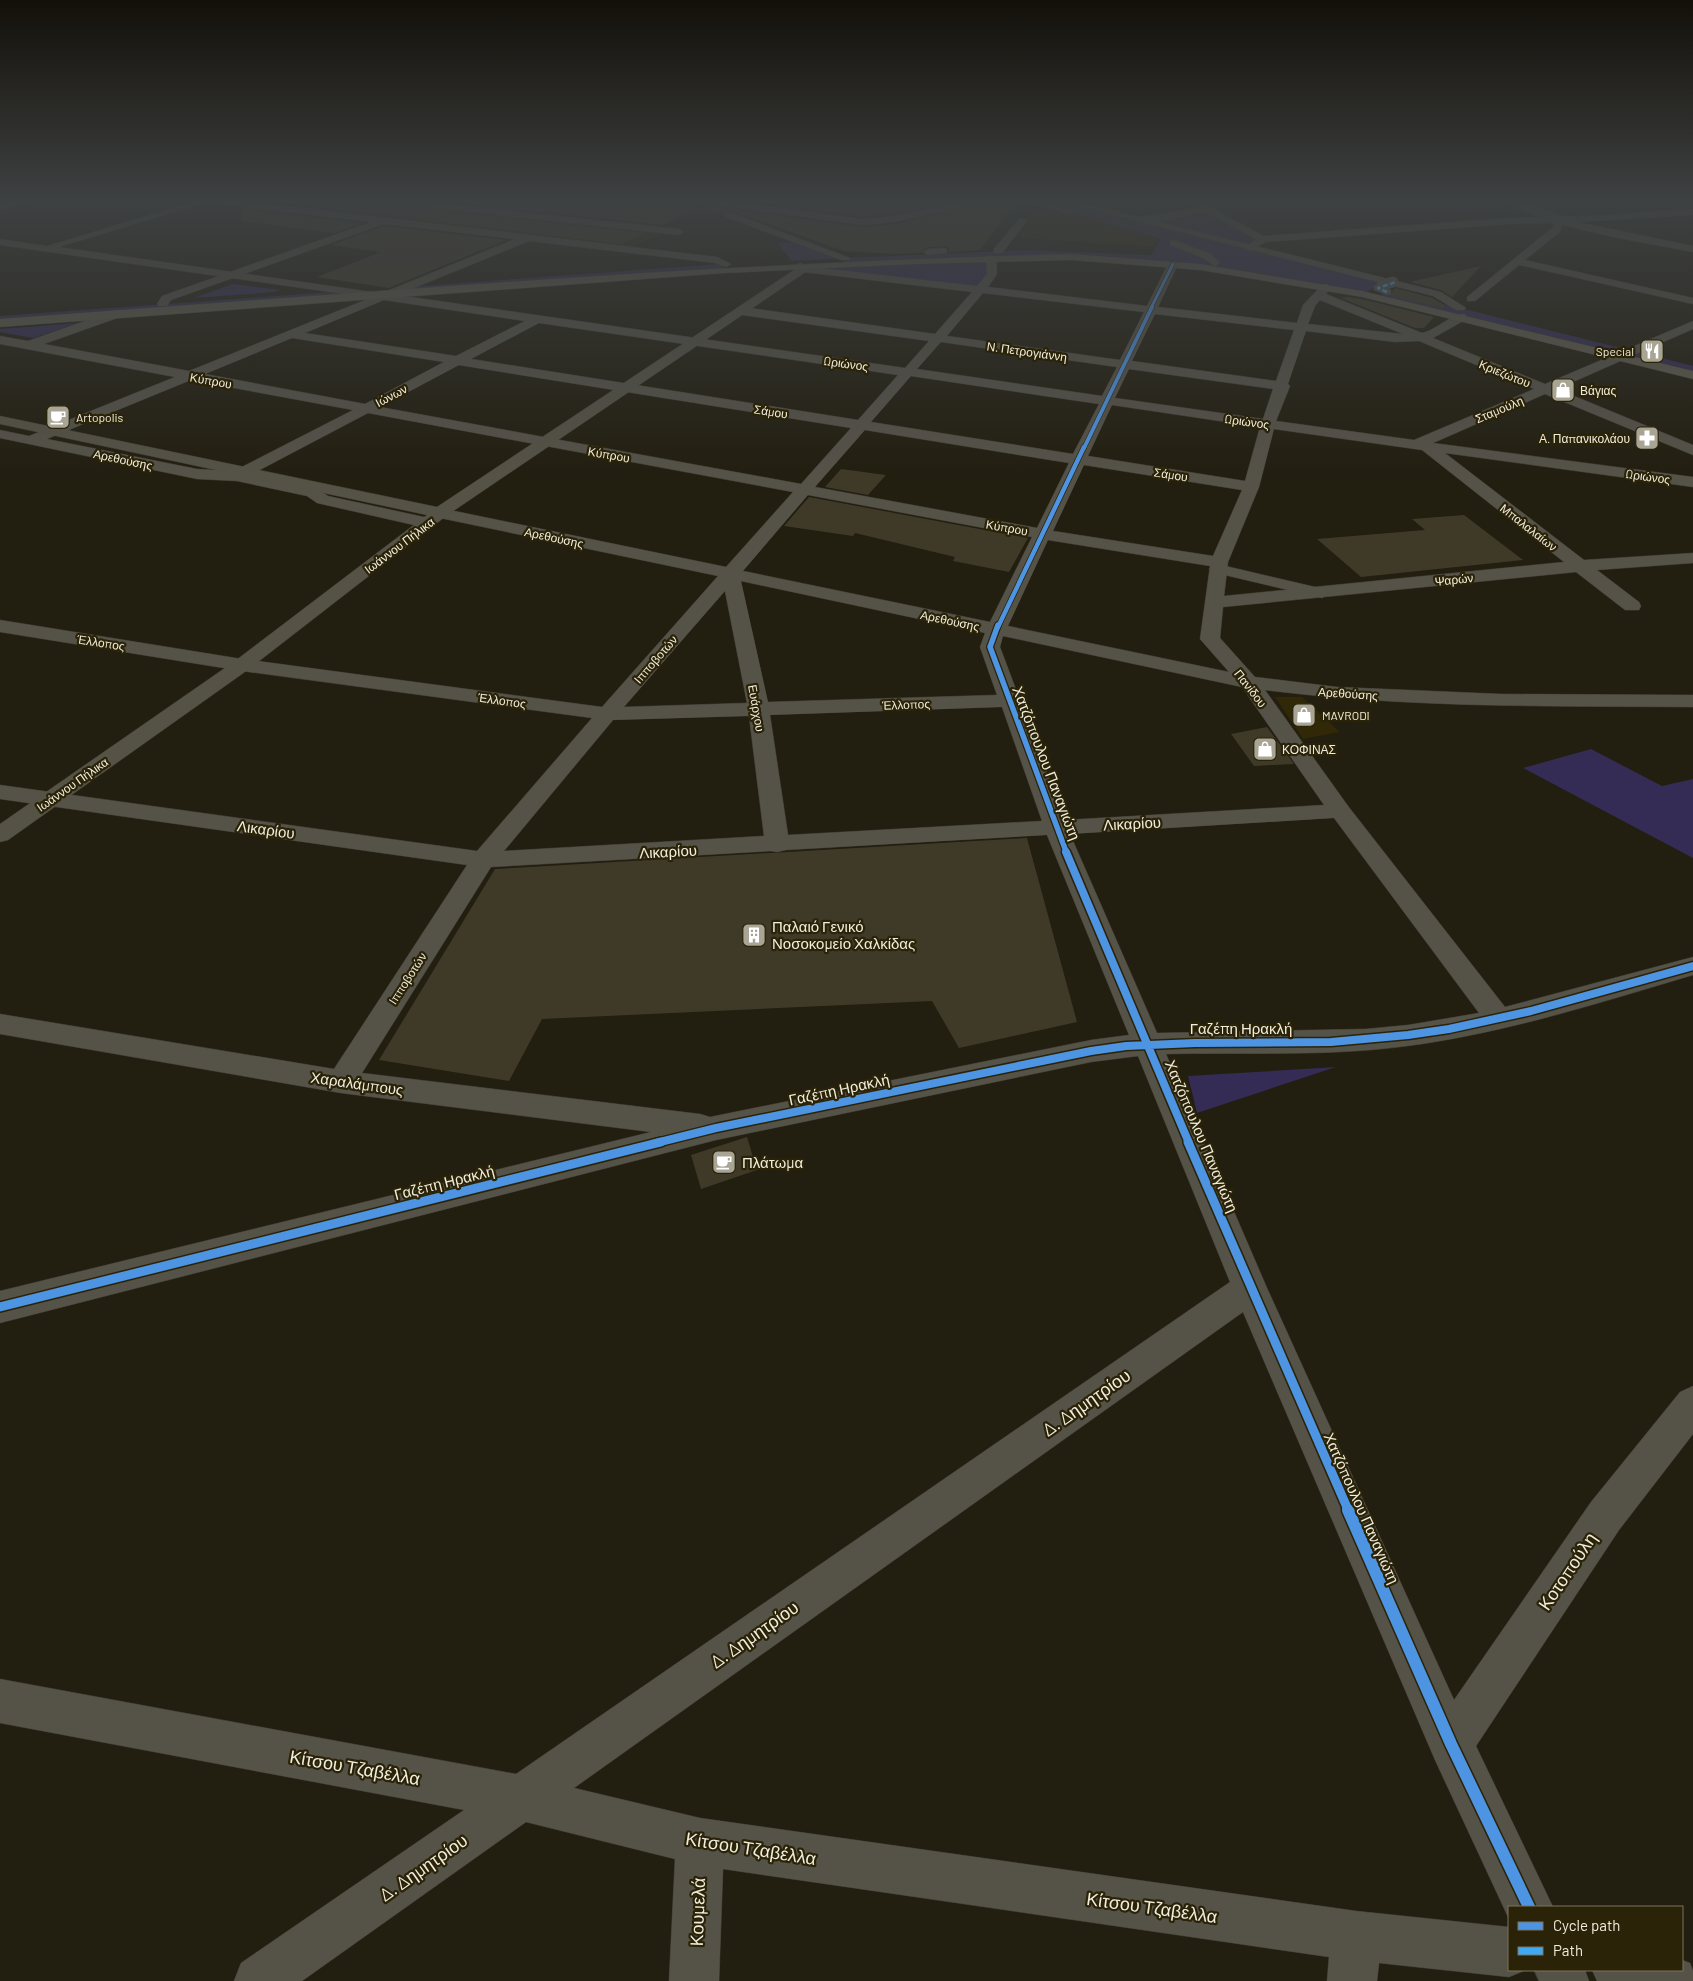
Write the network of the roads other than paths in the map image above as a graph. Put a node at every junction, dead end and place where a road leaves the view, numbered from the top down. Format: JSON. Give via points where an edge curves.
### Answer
{"nodes":[{"id":1,"x":187,"y":290,"type":"edge"},
{"id":2,"x":338,"y":290,"type":"edge"},
{"id":3,"x":351,"y":290,"type":"edge"},
{"id":4,"x":396,"y":290,"type":"edge"},
{"id":5,"x":452,"y":290,"type":"edge"},
{"id":6,"x":771,"y":290,"type":"edge"},
{"id":7,"x":980,"y":290,"type":"edge"},
{"id":8,"x":984,"y":290,"type":"edge"},
{"id":9,"x":1160,"y":290,"type":"edge"},
{"id":10,"x":1293,"y":290,"type":"edge"},
{"id":11,"x":1404,"y":290,"type":"edge"},
{"id":12,"x":1423,"y":290,"type":"edge"},
{"id":13,"x":1482,"y":290,"type":"edge"},
{"id":14,"x":1646,"y":290,"type":"edge"},
{"id":15,"x":342,"y":291,"type":"junction"},
{"id":16,"x":381,"y":295,"type":"junction"},
{"id":17,"x":1318,"y":296,"type":"junction"},
{"id":18,"x":1471,"y":299,"type":"dead end"},
{"id":19,"x":1693,"y":301,"type":"edge"},
{"id":20,"x":162,"y":304,"type":"junction"},
{"id":21,"x":1151,"y":310,"type":"junction"},
{"id":22,"x":742,"y":311,"type":"junction"},
{"id":23,"x":1460,"y":312,"type":"junction"},
{"id":24,"x":116,"y":314,"type":"junction"},
{"id":25,"x":0,"y":316,"type":"edge"},
{"id":26,"x":536,"y":319,"type":"junction"},
{"id":27,"x":0,"y":323,"type":"edge"},
{"id":28,"x":1693,"y":325,"type":"edge"},
{"id":29,"x":1302,"y":328,"type":"junction"},
{"id":30,"x":290,"y":334,"type":"junction"},
{"id":31,"x":936,"y":338,"type":"junction"},
{"id":32,"x":1421,"y":338,"type":"junction"},
{"id":33,"x":0,"y":340,"type":"edge"},
{"id":34,"x":696,"y":342,"type":"junction"},
{"id":35,"x":28,"y":346,"type":"junction"},
{"id":36,"x":1633,"y":351,"type":"junction"},
{"id":37,"x":0,"y":355,"type":"edge"},
{"id":38,"x":1620,"y":356,"type":"junction"},
{"id":39,"x":457,"y":361,"type":"junction"},
{"id":40,"x":1125,"y":364,"type":"junction"},
{"id":41,"x":1693,"y":366,"type":"edge"},
{"id":42,"x":907,"y":372,"type":"junction"},
{"id":43,"x":1693,"y":375,"type":"edge"},
{"id":44,"x":189,"y":376,"type":"junction"},
{"id":45,"x":1283,"y":386,"type":"junction"},
{"id":46,"x":627,"y":388,"type":"junction"},
{"id":47,"x":1544,"y":389,"type":"junction"},
{"id":48,"x":1107,"y":400,"type":"junction"},
{"id":49,"x":366,"y":408,"type":"junction"},
{"id":50,"x":0,"y":420,"type":"edge"},
{"id":51,"x":1268,"y":424,"type":"junction"},
{"id":52,"x":860,"y":425,"type":"junction"},
{"id":53,"x":53,"y":431,"type":"junction"},
{"id":54,"x":0,"y":434,"type":"edge"},
{"id":55,"x":31,"y":440,"type":"junction"},
{"id":56,"x":546,"y":442,"type":"junction"},
{"id":57,"x":1421,"y":446,"type":"junction"},
{"id":58,"x":8,"y":449,"type":"dead end"},
{"id":59,"x":1693,"y":450,"type":"edge"},
{"id":60,"x":1078,"y":459,"type":"junction"},
{"id":61,"x":241,"y":473,"type":"junction"},
{"id":62,"x":1693,"y":482,"type":"edge"},
{"id":63,"x":1251,"y":487,"type":"junction"},
{"id":64,"x":803,"y":489,"type":"junction"},
{"id":65,"x":434,"y":518,"type":"junction"},
{"id":66,"x":1042,"y":534,"type":"junction"},
{"id":67,"x":1693,"y":558,"type":"edge"},
{"id":68,"x":1218,"y":565,"type":"junction"},
{"id":69,"x":1579,"y":566,"type":"junction"},
{"id":70,"x":730,"y":573,"type":"junction"},
{"id":71,"x":1322,"y":593,"type":"junction"},
{"id":72,"x":1216,"y":602,"type":"junction"},
{"id":73,"x":1632,"y":606,"type":"dead end"},
{"id":74,"x":0,"y":626,"type":"edge"},
{"id":75,"x":996,"y":630,"type":"junction"},
{"id":76,"x":242,"y":665,"type":"junction"},
{"id":77,"x":1249,"y":682,"type":"junction"},
{"id":78,"x":1009,"y":701,"type":"junction"},
{"id":79,"x":1693,"y":701,"type":"edge"},
{"id":80,"x":758,"y":709,"type":"junction"},
{"id":81,"x":607,"y":714,"type":"junction"},
{"id":82,"x":0,"y":792,"type":"edge"},
{"id":83,"x":51,"y":799,"type":"junction"},
{"id":84,"x":1340,"y":811,"type":"junction"},
{"id":85,"x":1056,"y":828,"type":"junction"},
{"id":86,"x":0,"y":835,"type":"edge"},
{"id":87,"x":778,"y":845,"type":"junction"},
{"id":88,"x":483,"y":860,"type":"junction"},
{"id":89,"x":1690,"y":970,"type":"edge"},
{"id":90,"x":1499,"y":1019,"type":"junction"},
{"id":91,"x":0,"y":1024,"type":"edge"},
{"id":92,"x":1148,"y":1042,"type":"junction"},
{"id":93,"x":341,"y":1082,"type":"junction"},
{"id":94,"x":716,"y":1128,"type":"junction"},
{"id":95,"x":1250,"y":1288,"type":"junction"},
{"id":96,"x":0,"y":1307,"type":"edge"},
{"id":97,"x":1693,"y":1404,"type":"edge"},
{"id":98,"x":0,"y":1701,"type":"edge"},
{"id":99,"x":1451,"y":1744,"type":"junction"},
{"id":100,"x":522,"y":1798,"type":"junction"},
{"id":101,"x":700,"y":1842,"type":"junction"},
{"id":102,"x":1529,"y":1906,"type":"edge"},
{"id":103,"x":1508,"y":1952,"type":"edge"},
{"id":104,"x":1354,"y":1959,"type":"edge"},
{"id":105,"x":1621,"y":1971,"type":"edge"},
{"id":106,"x":259,"y":1981,"type":"edge"},
{"id":107,"x":694,"y":1981,"type":"edge"},
{"id":108,"x":1672,"y":1981,"type":"edge"}],
"edges":[{"from":1,"to":20,"type":"street","via":[[166,298]]},
{"from":2,"to":15,"type":"street","name":"Ωριώνος"},
{"from":3,"to":15,"type":"main road"},
{"from":4,"to":16,"type":"street"},
{"from":5,"to":16,"type":"main road"},
{"from":6,"to":22,"type":"street","name":"Ιωάννου Πήλικα"},
{"from":7,"to":31,"type":"street","name":"Ιπποβοτών"},
{"from":8,"to":21,"type":"street"},
{"from":9,"to":21,"type":"street","name":"Χατζόπουλου Παναγιώτη"},
{"from":10,"to":17,"type":"main road"},
{"from":11,"to":23,"type":"main road"},
{"from":12,"to":23,"type":"street","via":[[1437,294]]},
{"from":13,"to":18,"type":"street"},
{"from":14,"to":19,"type":"street"},
{"from":15,"to":16,"type":"street","name":"Ωριώνος"},
{"from":15,"to":20,"type":"main road"},
{"from":16,"to":24,"type":"main road"},
{"from":16,"to":26,"type":"street","name":"Ωριώνος"},
{"from":16,"to":30,"type":"street"},
{"from":17,"to":23,"type":"main road"},
{"from":17,"to":29,"type":"street","name":"Πανίδου"},
{"from":17,"to":32,"type":"street","name":"Κριεζώτου"},
{"from":20,"to":25,"type":"main road"},
{"from":21,"to":29,"type":"street"},
{"from":21,"to":40,"type":"street","name":"Χατζόπουλου Παναγιώτη"},
{"from":22,"to":31,"type":"street","name":"Ν. Πετρογιάννη"},
{"from":22,"to":34,"type":"street","name":"Ιωάννου Πήλικα"},
{"from":23,"to":32,"type":"street","via":[[1437,334]]},
{"from":23,"to":36,"type":"main road"},
{"from":23,"to":38,"type":"main road"},
{"from":24,"to":27,"type":"main road"},
{"from":24,"to":35,"type":"street"},
{"from":26,"to":34,"type":"street","name":"Ωριώνος"},
{"from":26,"to":39,"type":"street","name":"Ιώνων"},
{"from":28,"to":36,"type":"street","name":"Σταμούλη"},
{"from":29,"to":32,"type":"street"},
{"from":29,"to":45,"type":"street","name":"Πανίδου"},
{"from":30,"to":39,"type":"street","name":"Σάμου"},
{"from":30,"to":44,"type":"street"},
{"from":31,"to":40,"type":"street","name":"Ν. Πετρογιάννη"},
{"from":31,"to":42,"type":"street","name":"Ιπποβοτών"},
{"from":32,"to":47,"type":"street","name":"Κριεζώτου"},
{"from":33,"to":35,"type":"street","name":"Κύπρου"},
{"from":34,"to":42,"type":"street","name":"Ωριώνος"},
{"from":34,"to":46,"type":"street","name":"Ιωάννου Πήλικα"},
{"from":35,"to":37,"type":"street"},
{"from":35,"to":44,"type":"street","name":"Κύπρου"},
{"from":36,"to":38,"type":"street","name":"Σταμούλη"},
{"from":36,"to":41,"type":"main road"},
{"from":38,"to":43,"type":"main road"},
{"from":38,"to":47,"type":"street","name":"Σταμούλη"},
{"from":39,"to":46,"type":"street","name":"Σάμου"},
{"from":39,"to":49,"type":"street","name":"Ιώνων"},
{"from":40,"to":45,"type":"street","name":"Ν. Πετρογιάννη"},
{"from":40,"to":48,"type":"street","name":"Χατζόπουλου Παναγιώτη"},
{"from":42,"to":48,"type":"street","name":"Ωριώνος"},
{"from":42,"to":52,"type":"street","name":"Ιπποβοτών"},
{"from":44,"to":49,"type":"street","name":"Κύπρου"},
{"from":44,"to":53,"type":"street"},
{"from":45,"to":51,"type":"street","name":"Πανίδου"},
{"from":46,"to":52,"type":"street","name":"Σάμου"},
{"from":46,"to":56,"type":"street","name":"Ιωάννου Πήλικα"},
{"from":47,"to":57,"type":"street","name":"Σταμούλη"},
{"from":47,"to":59,"type":"street","name":"Κριεζώτου"},
{"from":48,"to":51,"type":"street","name":"Ωριώνος"},
{"from":48,"to":60,"type":"street","name":"Χατζόπουλου Παναγιώτη"},
{"from":49,"to":56,"type":"street","name":"Κύπρου"},
{"from":49,"to":61,"type":"street","name":"Ιώνων"},
{"from":50,"to":53,"type":"street","name":"Αρεθούσης"},
{"from":51,"to":57,"type":"street","name":"Ωριώνος"},
{"from":51,"to":63,"type":"street","name":"Πανίδου"},
{"from":52,"to":60,"type":"street","name":"Σάμου"},
{"from":52,"to":64,"type":"street","name":"Ιπποβοτών"},
{"from":53,"to":55,"type":"street"},
{"from":53,"to":61,"type":"street","name":"Αρεθούσης"},
{"from":54,"to":55,"type":"street","name":"Αρεθούσης"},
{"from":55,"to":58,"type":"street"},
{"from":55,"to":61,"type":"street","name":"Αρεθούσης","via":[[197,474]]},
{"from":56,"to":64,"type":"street","name":"Κύπρου"},
{"from":56,"to":65,"type":"street","name":"Ιωάννου Πήλικα"},
{"from":57,"to":62,"type":"street","name":"Ωριώνος"},
{"from":57,"to":69,"type":"street","name":"Μπαλαλαίων"},
{"from":60,"to":63,"type":"street","name":"Σάμου"},
{"from":60,"to":66,"type":"street","name":"Χατζόπουλου Παναγιώτη"},
{"from":61,"to":65,"type":"street","name":"Αρεθούσης","via":[[312,492],[324,500]]},
{"from":63,"to":68,"type":"street","name":"Πανίδου"},
{"from":64,"to":66,"type":"street","name":"Κύπρου"},
{"from":64,"to":70,"type":"street","name":"Ιπποβοτών"},
{"from":65,"to":70,"type":"street","name":"Αρεθούσης"},
{"from":65,"to":76,"type":"street","name":"Ιωάννου Πήλικα"},
{"from":66,"to":68,"type":"street","name":"Κύπρου"},
{"from":66,"to":75,"type":"street","name":"Χατζόπουλου Παναγιώτη"},
{"from":67,"to":69,"type":"street","name":"Ψαρών"},
{"from":68,"to":71,"type":"lane"},
{"from":68,"to":72,"type":"street","name":"Πανίδου"},
{"from":69,"to":71,"type":"street","name":"Ψαρών"},
{"from":69,"to":73,"type":"street","name":"Μπαλαλαίων"},
{"from":70,"to":75,"type":"street","name":"Αρεθούσης"},
{"from":70,"to":80,"type":"street","name":"Ευάρχου"},
{"from":70,"to":81,"type":"street","name":"Ιπποβοτών"},
{"from":71,"to":72,"type":"street","name":"Ψαρών"},
{"from":72,"to":77,"type":"street","name":"Πανίδου","via":[[1210,639]]},
{"from":74,"to":76,"type":"street","name":"Έλλοπος"},
{"from":75,"to":77,"type":"street","name":"Αρεθούσης"},
{"from":75,"to":78,"type":"street","name":"Χατζόπουλου Παναγιώτη","via":[[990,648]]},
{"from":76,"to":81,"type":"street","name":"Έλλοπος"},
{"from":76,"to":83,"type":"street","name":"Ιωάννου Πήλικα"},
{"from":77,"to":79,"type":"street","name":"Αρεθούσης","via":[[1337,693],[1501,700]]},
{"from":77,"to":84,"type":"street","name":"Πανίδου"},
{"from":78,"to":80,"type":"street","name":"Έλλοπος"},
{"from":78,"to":85,"type":"street","name":"Χατζόπουλου Παναγιώτη"},
{"from":80,"to":81,"type":"street","name":"Έλλοπος"},
{"from":80,"to":87,"type":"street","name":"Ευάρχου"},
{"from":81,"to":88,"type":"street","name":"Ιπποβοτών"},
{"from":82,"to":83,"type":"street","name":"Λικαρίου"},
{"from":83,"to":86,"type":"street","name":"Ιωάννου Πήλικα"},
{"from":83,"to":88,"type":"street","name":"Λικαρίου"},
{"from":84,"to":85,"type":"street","name":"Λικαρίου"},
{"from":84,"to":90,"type":"street","name":"Πανίδου"},
{"from":85,"to":87,"type":"street","name":"Λικαρίου"},
{"from":85,"to":92,"type":"street","name":"Χατζόπουλου Παναγιώτη"},
{"from":87,"to":88,"type":"street","name":"Λικαρίου"},
{"from":88,"to":93,"type":"street","name":"Ιπποβοτών"},
{"from":89,"to":90,"type":"street","name":"Γαζέπη Ηρακλή"},
{"from":90,"to":92,"type":"street","name":"Γαζέπη Ηρακλή","via":[[1420,1036],[1363,1041]]},
{"from":91,"to":93,"type":"street","name":"Χαραλάμπους"},
{"from":92,"to":94,"type":"street","name":"Γαζέπη Ηρακλή"},
{"from":92,"to":95,"type":"street","name":"Χατζόπουλου Παναγιώτη"},
{"from":93,"to":94,"type":"street","name":"Χαραλάμπους"},
{"from":94,"to":96,"type":"street","name":"Γαζέπη Ηρακλή"},
{"from":95,"to":99,"type":"street","name":"Χατζόπουλου Παναγιώτη"},
{"from":95,"to":100,"type":"street","name":"Δ. Δημητρίου"},
{"from":97,"to":99,"type":"street","name":"Κοτοπούλη","via":[[1604,1516]]},
{"from":98,"to":100,"type":"street","name":"Κίτσου Τζαβέλλα"},
{"from":99,"to":102,"type":"street","name":"Χατζόπουλου Παναγιώτη"},
{"from":100,"to":101,"type":"street","name":"Κίτσου Τζαβέλλα"},
{"from":100,"to":106,"type":"street","name":"Δ. Δημητρίου"},
{"from":101,"to":104,"type":"street","name":"Κίτσου Τζαβέλλα"},
{"from":101,"to":107,"type":"street","name":"Κουμελά"},
{"from":103,"to":104,"type":"street","name":"Κίτσου Τζαβέλλα"},
{"from":105,"to":108,"type":"street"}]}
